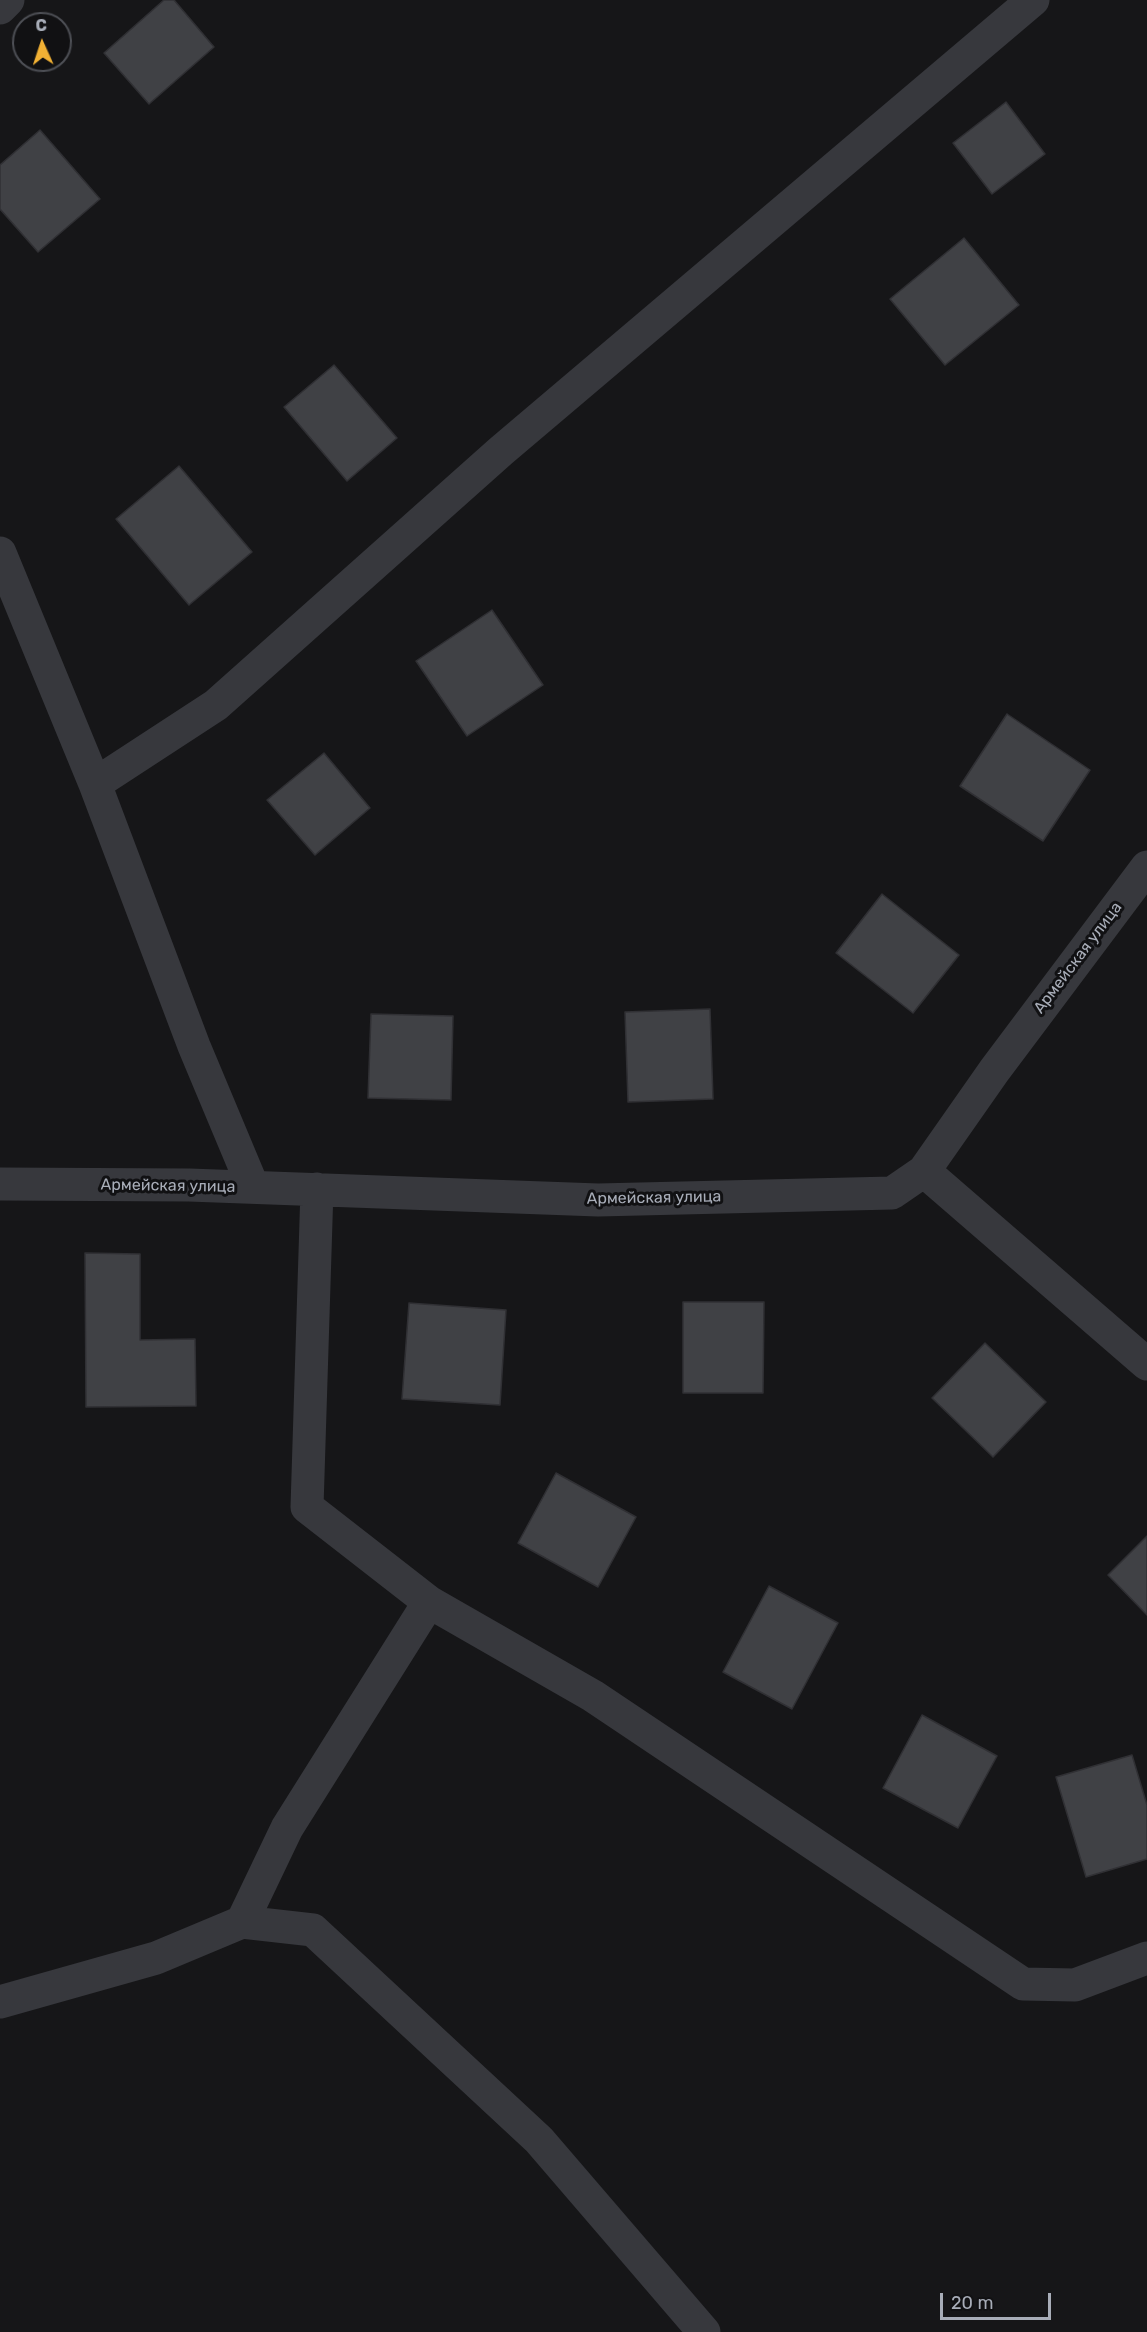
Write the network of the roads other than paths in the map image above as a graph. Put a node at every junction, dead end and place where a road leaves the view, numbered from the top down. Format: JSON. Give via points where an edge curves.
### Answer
{"nodes":[{"id":1,"x":8,"y":0,"type":"edge"},
{"id":2,"x":1034,"y":0,"type":"edge"},
{"id":3,"x":0,"y":8,"type":"edge"},
{"id":4,"x":0,"y":554,"type":"edge"},
{"id":5,"x":95,"y":784,"type":"junction"},
{"id":6,"x":1147,"y":867,"type":"edge"},
{"id":7,"x":924,"y":1171,"type":"junction"},
{"id":8,"x":0,"y":1184,"type":"edge"},
{"id":9,"x":253,"y":1187,"type":"junction"},
{"id":10,"x":316,"y":1189,"type":"junction"},
{"id":11,"x":1147,"y":1364,"type":"edge"},
{"id":12,"x":429,"y":1602,"type":"junction"},
{"id":13,"x":242,"y":1922,"type":"junction"},
{"id":14,"x":1147,"y":1958,"type":"edge"},
{"id":15,"x":0,"y":2002,"type":"edge"},
{"id":16,"x":704,"y":2332,"type":"edge"}],
"edges":[{"from":1,"to":3,"type":"street"},
{"from":2,"to":5,"type":"street","via":[[501,451],[216,705]]},
{"from":4,"to":5,"type":"street"},
{"from":5,"to":9,"type":"street","via":[[190,1036]]},
{"from":6,"to":7,"type":"street","name":"Армейская улица"},
{"from":7,"to":10,"type":"street","name":"Армейская улица","via":[[892,1193],[598,1200]]},
{"from":7,"to":11,"type":"street"},
{"from":8,"to":9,"type":"street","name":"Армейская улица"},
{"from":9,"to":10,"type":"street","name":"Армейская улица"},
{"from":10,"to":12,"type":"street","via":[[307,1507]]},
{"from":12,"to":13,"type":"street","via":[[287,1827]]},
{"from":12,"to":14,"type":"street","via":[[593,1696],[1023,1984],[1075,1985]]},
{"from":13,"to":15,"type":"street","via":[[156,1958]]},
{"from":13,"to":16,"type":"street","via":[[313,1930],[539,2140]]}]}
